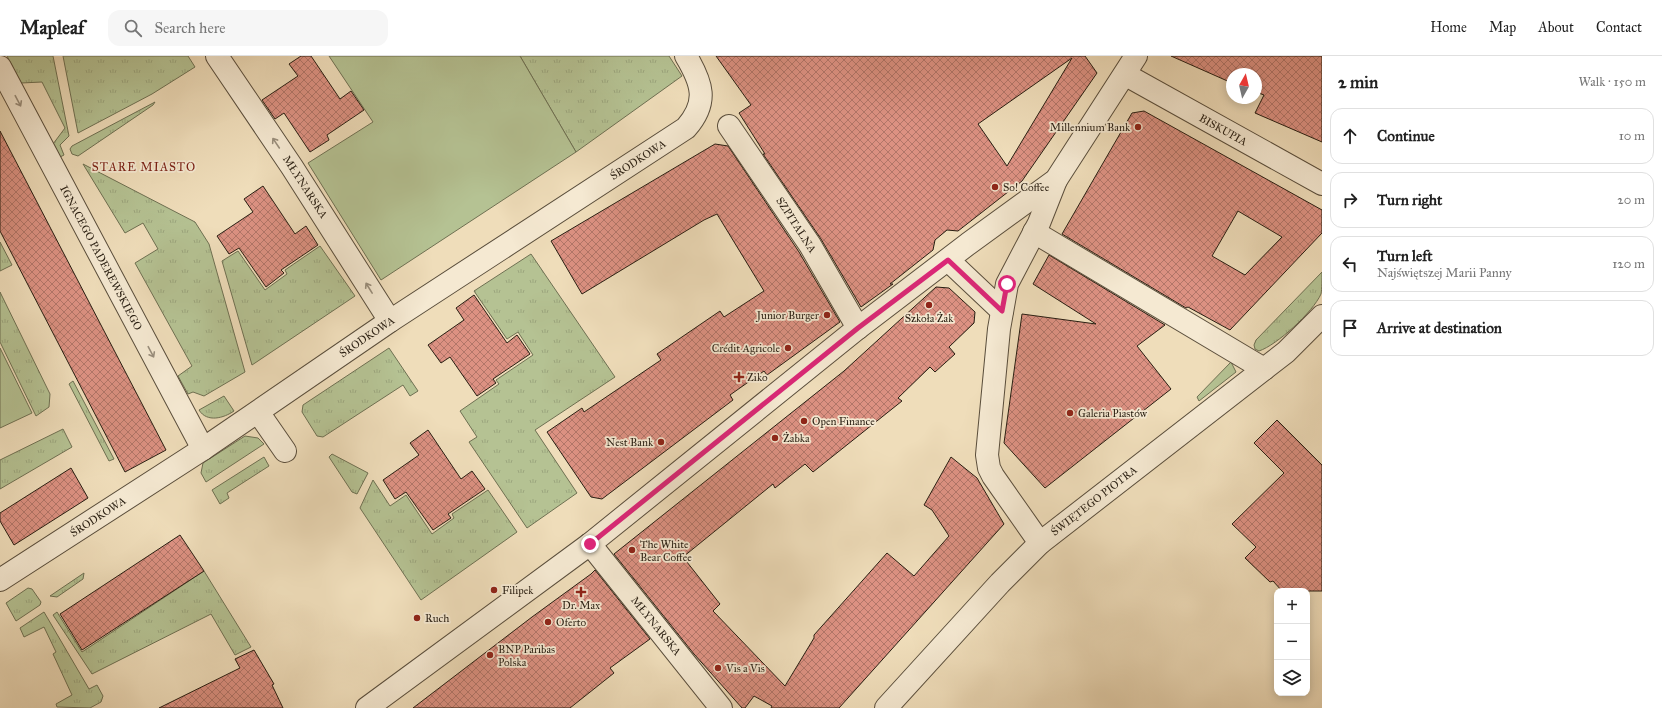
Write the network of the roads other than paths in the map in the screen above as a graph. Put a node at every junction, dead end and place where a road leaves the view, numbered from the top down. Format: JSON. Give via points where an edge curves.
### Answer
{"nodes":[{"id":1,"x":217,"y":56,"type":"edge"},
{"id":2,"x":686,"y":56,"type":"edge"},
{"id":3,"x":1136,"y":56,"type":"edge"},
{"id":4,"x":0,"y":67,"type":"edge"},
{"id":5,"x":1126,"y":75,"type":"junction"},
{"id":6,"x":729,"y":126,"type":"dead end"},
{"id":7,"x":1056,"y":180,"type":"junction"},
{"id":8,"x":1322,"y":184,"type":"edge"},
{"id":9,"x":1034,"y":232,"type":"junction"},
{"id":10,"x":948,"y":260,"type":"junction"},
{"id":11,"x":1002,"y":311,"type":"junction"},
{"id":12,"x":1322,"y":316,"type":"edge"},
{"id":13,"x":390,"y":320,"type":"junction"},
{"id":14,"x":858,"y":328,"type":"junction"},
{"id":15,"x":1264,"y":369,"type":"junction"},
{"id":16,"x":258,"y":412,"type":"junction"},
{"id":17,"x":203,"y":449,"type":"junction"},
{"id":18,"x":285,"y":451,"type":"dead end"},
{"id":19,"x":1040,"y":543,"type":"junction"},
{"id":20,"x":590,"y":544,"type":"junction"},
{"id":21,"x":0,"y":580,"type":"edge"},
{"id":22,"x":367,"y":708,"type":"edge"},
{"id":23,"x":721,"y":708,"type":"edge"},
{"id":24,"x":886,"y":708,"type":"edge"}],
"edges":[{"from":13,"to":1,"type":"street","name":"MŁYNARSKA","one_way":true},
{"from":2,"to":13,"type":"street","name":"ŚRODKOWA","via":[[700,84],[700,106],[686,128]]},
{"from":3,"to":5,"type":"street"},
{"from":4,"to":17,"type":"street","name":"IGNACEGO PADEREWSKIEGO","one_way":true},
{"from":5,"to":7,"type":"street"},
{"from":5,"to":8,"type":"street","name":"BISKUPIA"},
{"from":6,"to":14,"type":"street","name":"SZPITALNA","via":[[810,245]]},
{"from":7,"to":9,"type":"street"},
{"from":7,"to":10,"type":"street"},
{"from":9,"to":11,"type":"street","via":[[1008,279]]},
{"from":9,"to":15,"type":"street"},
{"from":10,"to":11,"type":"street"},
{"from":10,"to":14,"type":"street"},
{"from":11,"to":19,"type":"street","via":[[987,455],[989,468]]},
{"from":12,"to":15,"type":"street","name":"ŚWIĘTEGO PIOTRA","via":[[1286,352]]},
{"from":13,"to":16,"type":"street","name":"ŚRODKOWA"},
{"from":14,"to":20,"type":"street"},
{"from":15,"to":19,"type":"street","name":"ŚWIĘTEGO PIOTRA"},
{"from":16,"to":17,"type":"street","name":"ŚRODKOWA"},
{"from":16,"to":18,"type":"street"},
{"from":17,"to":21,"type":"street","name":"ŚRODKOWA"},
{"from":19,"to":24,"type":"street","name":"ŚWIĘTEGO PIOTRA"},
{"from":20,"to":22,"type":"street"},
{"from":20,"to":23,"type":"street","name":"MŁYNARSKA"}]}
